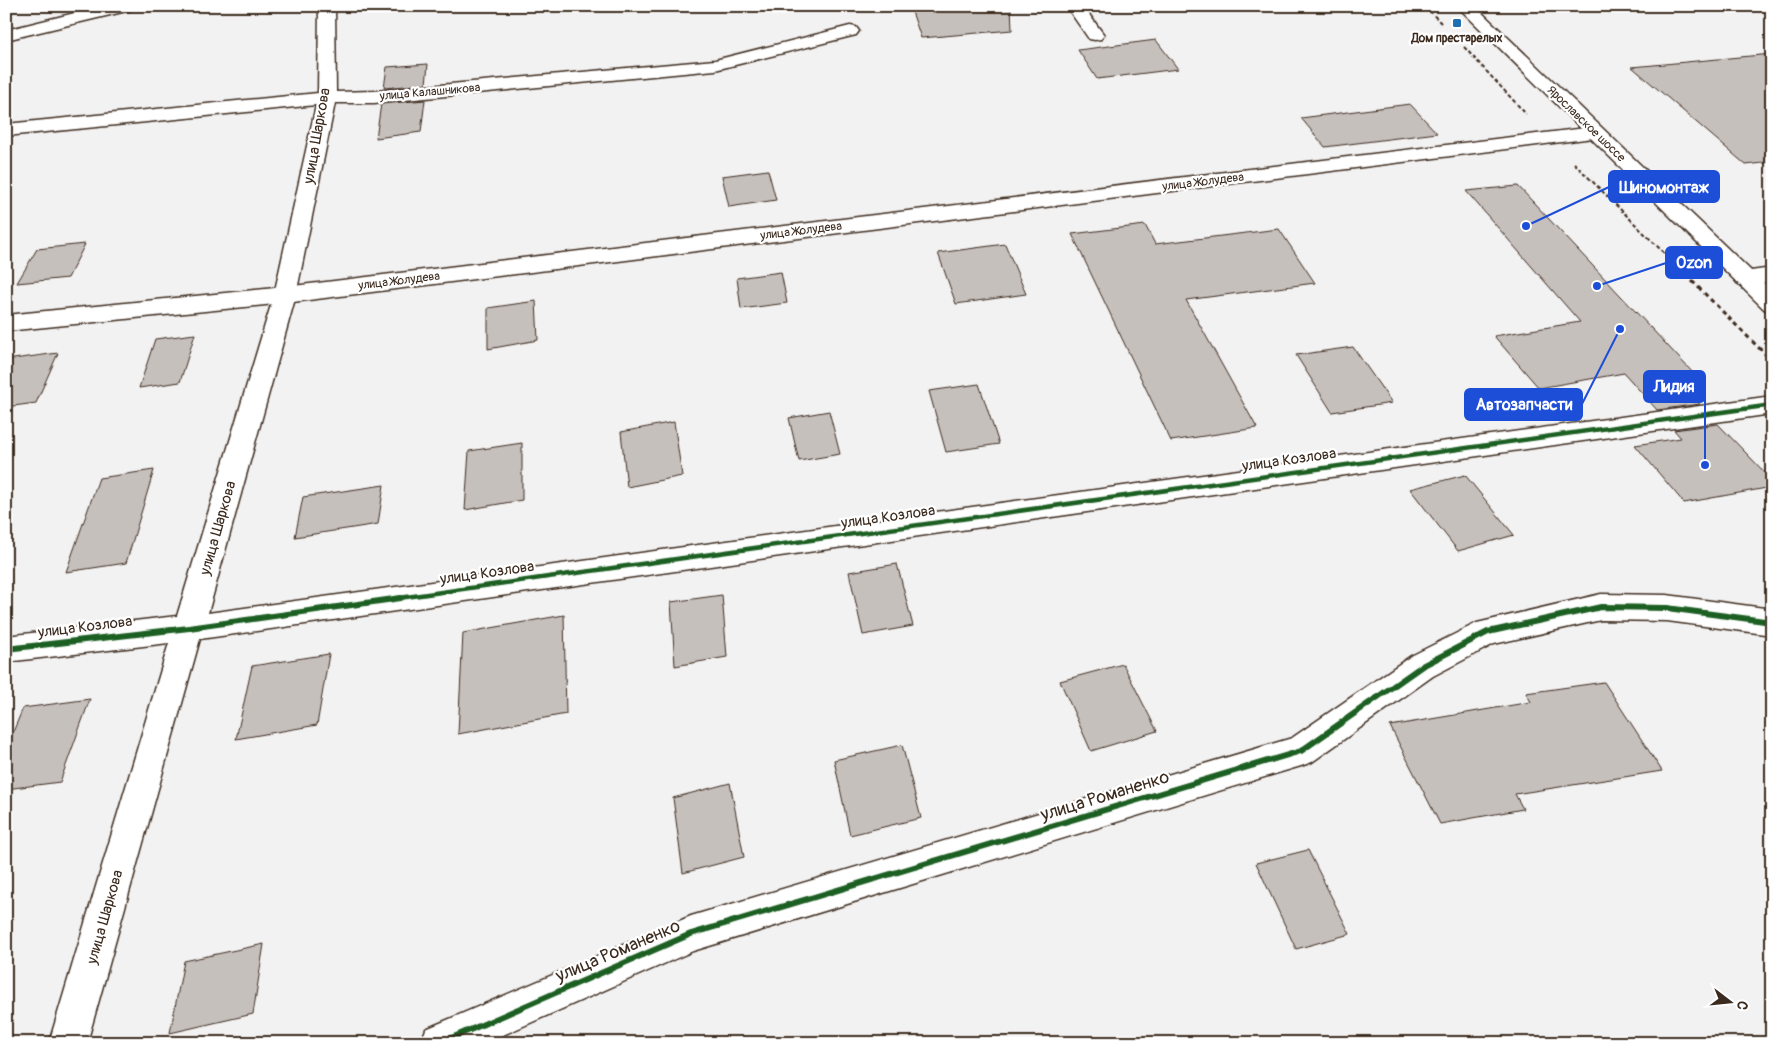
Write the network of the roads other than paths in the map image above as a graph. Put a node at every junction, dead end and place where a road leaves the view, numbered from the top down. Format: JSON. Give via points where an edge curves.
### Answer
{"nodes":[{"id":1,"x":125,"y":6,"type":"edge"},
{"id":2,"x":327,"y":6,"type":"edge"},
{"id":3,"x":1074,"y":6,"type":"edge"},
{"id":4,"x":1465,"y":6,"type":"edge"},
{"id":5,"x":850,"y":31,"type":"dead end"},
{"id":6,"x":6,"y":35,"type":"edge"},
{"id":7,"x":1095,"y":36,"type":"dead end"},
{"id":8,"x":327,"y":98,"type":"junction"},
{"id":9,"x":6,"y":130,"type":"edge"},
{"id":10,"x":1594,"y":133,"type":"junction"},
{"id":11,"x":1772,"y":275,"type":"edge"},
{"id":12,"x":1745,"y":278,"type":"junction"},
{"id":13,"x":285,"y":295,"type":"junction"},
{"id":14,"x":1772,"y":304,"type":"edge"},
{"id":15,"x":6,"y":323,"type":"edge"},
{"id":16,"x":1772,"y":405,"type":"edge"},
{"id":17,"x":1772,"y":622,"type":"edge"},
{"id":18,"x":190,"y":628,"type":"junction"},
{"id":19,"x":6,"y":649,"type":"edge"},
{"id":20,"x":68,"y":1043,"type":"edge"},
{"id":21,"x":440,"y":1043,"type":"edge"}],
"edges":[{"from":1,"to":6,"type":"street"},
{"from":2,"to":8,"type":"street","name":"улица Шаркова"},
{"from":3,"to":7,"type":"street"},
{"from":4,"to":10,"type":"street","name":"Ярославское шоссе"},
{"from":5,"to":8,"type":"street","name":"улица Калашникова","via":[[715,65],[374,97]]},
{"from":8,"to":9,"type":"street","name":"улица Калашникова"},
{"from":8,"to":13,"type":"street","name":"улица Шаркова"},
{"from":10,"to":12,"type":"street","name":"Ярославское шоссе"},
{"from":10,"to":13,"type":"street","name":"улица Жолудева"},
{"from":11,"to":12,"type":"street"},
{"from":12,"to":14,"type":"street","name":"Ярославское шоссе"},
{"from":13,"to":15,"type":"street","name":"улица Жолудева"},
{"from":13,"to":18,"type":"street","name":"улица Шаркова"},
{"from":16,"to":18,"type":"street","name":"улица Козлова"},
{"from":17,"to":21,"type":"street","name":"улица Романенко","via":[[1667,608],[1601,607],[1488,632],[1422,666],[1300,751],[691,934]]},
{"from":18,"to":19,"type":"street","name":"улица Козлова"},
{"from":18,"to":20,"type":"street","name":"улица Шаркова"}]}
